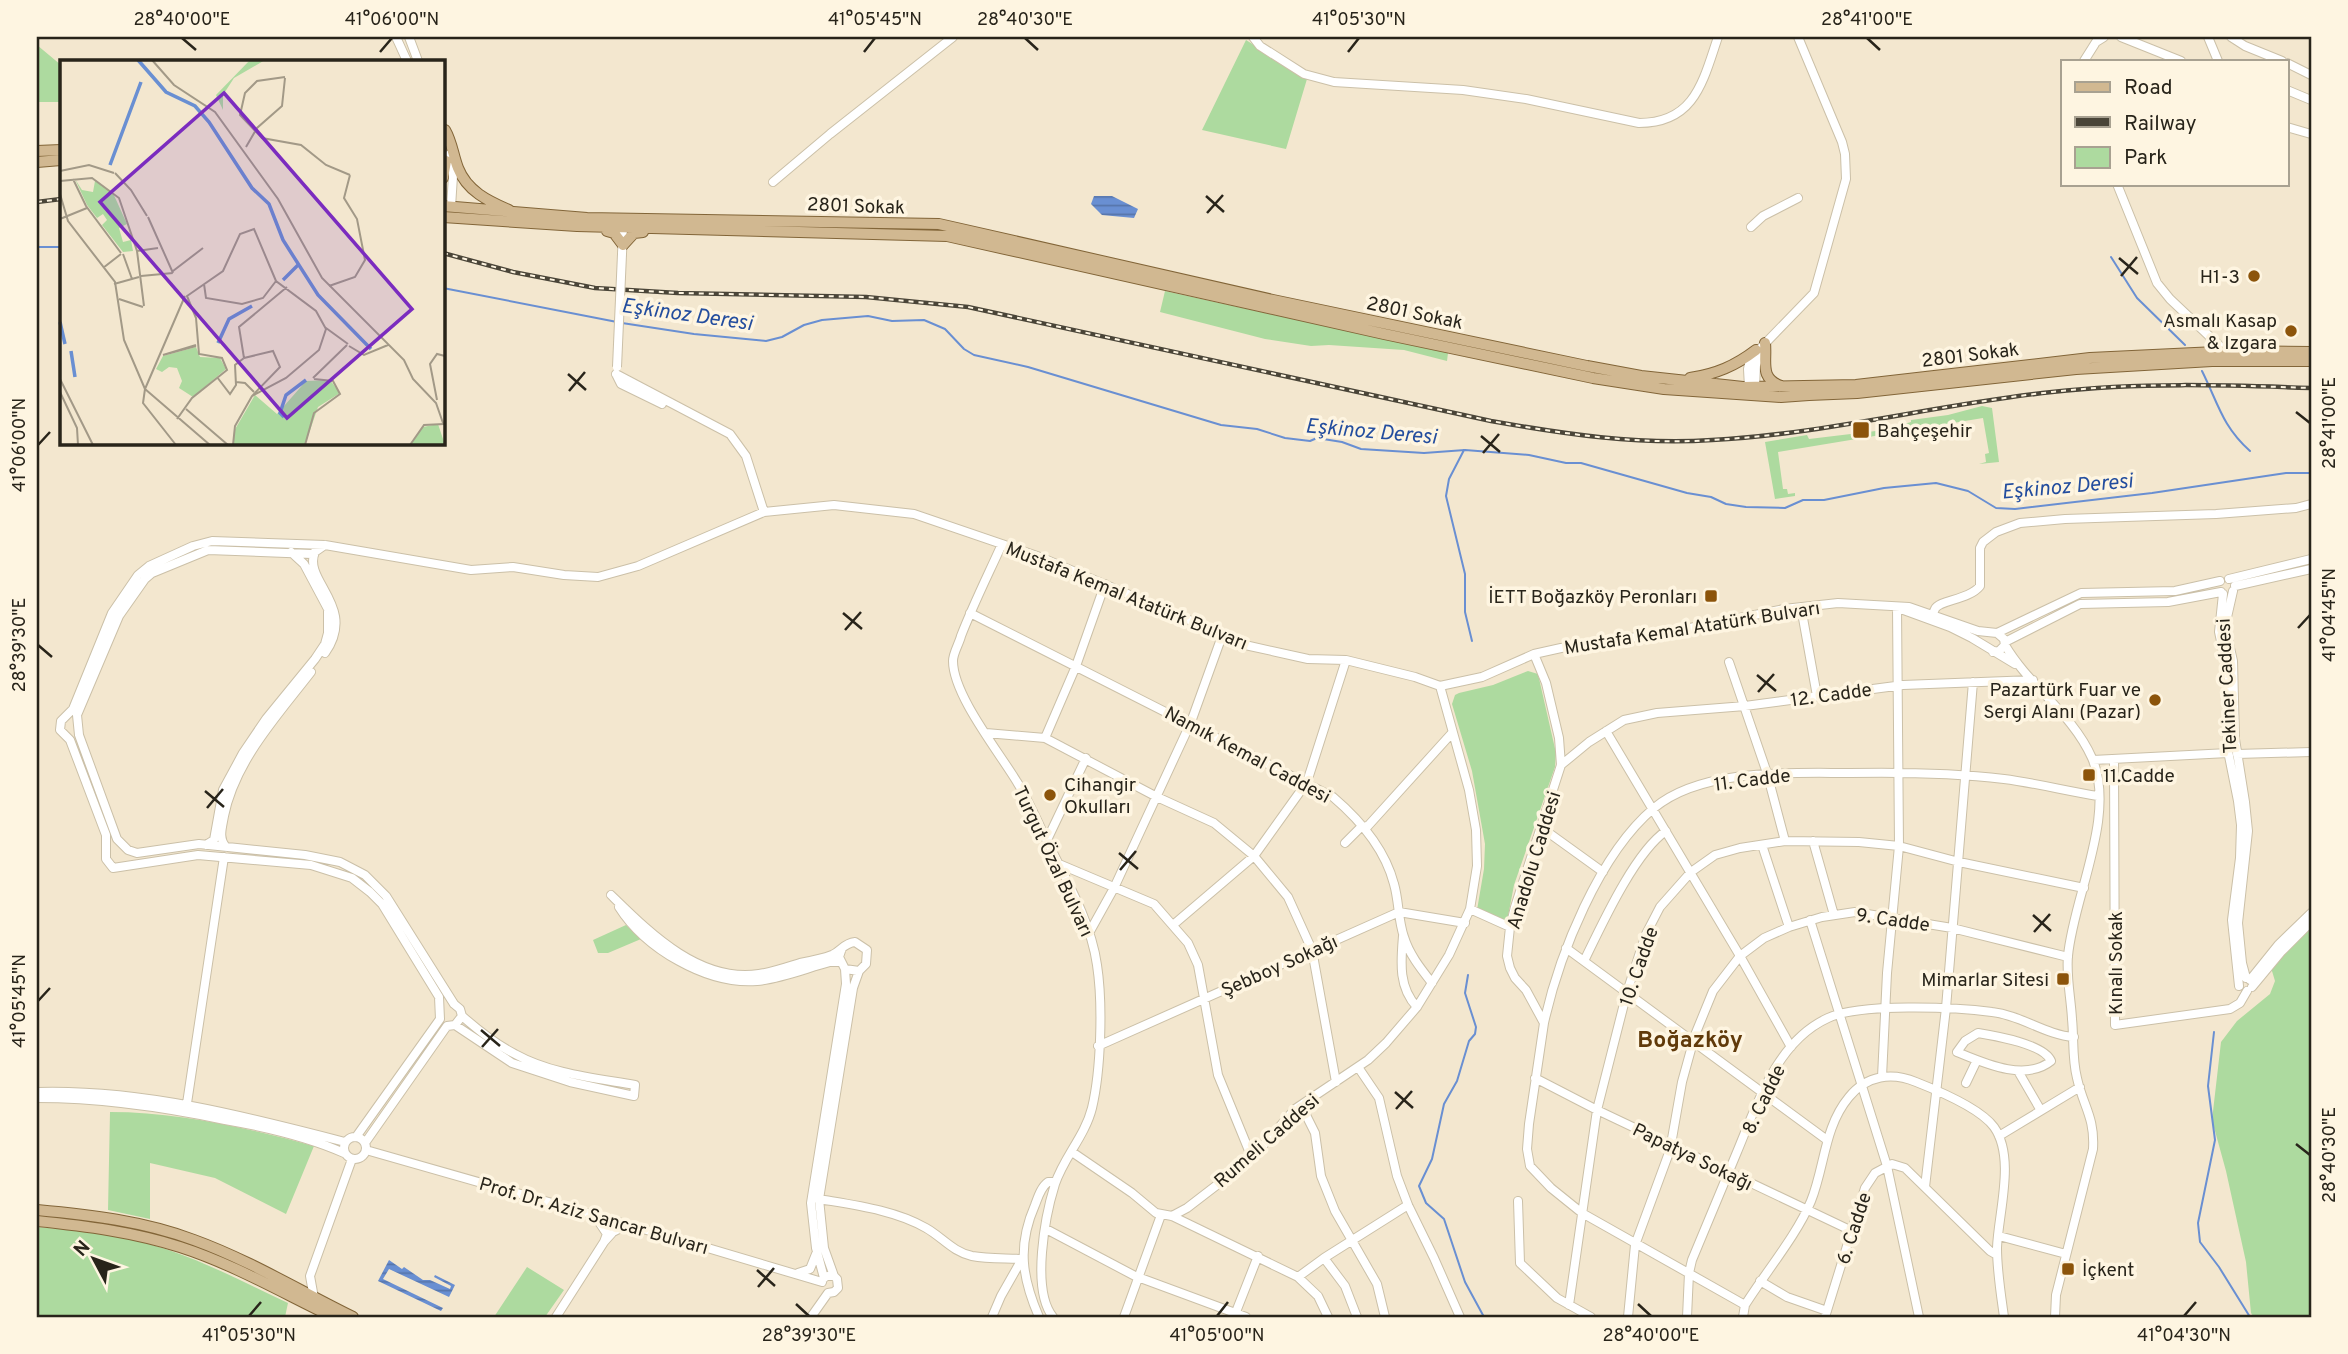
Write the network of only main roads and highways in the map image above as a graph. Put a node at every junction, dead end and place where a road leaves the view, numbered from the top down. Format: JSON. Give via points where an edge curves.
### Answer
{"nodes":[{"id":1,"x":444,"y":126,"type":"edge"},
{"id":2,"x":60,"y":150,"type":"edge"},
{"id":3,"x":37,"y":151,"type":"edge"},
{"id":4,"x":60,"y":160,"type":"edge"},
{"id":5,"x":446,"y":161,"type":"road end"},
{"id":6,"x":37,"y":162,"type":"edge"},
{"id":7,"x":444,"y":172,"type":"edge"},
{"id":8,"x":446,"y":210,"type":"edge"},
{"id":9,"x":516,"y":213,"type":"junction"},
{"id":10,"x":623,"y":223,"type":"junction"},
{"id":11,"x":559,"y":226,"type":"junction"},
{"id":12,"x":674,"y":229,"type":"junction"},
{"id":13,"x":1767,"y":341,"type":"road end"},
{"id":14,"x":1756,"y":350,"type":"road end"},
{"id":15,"x":2225,"y":351,"type":"junction"},
{"id":16,"x":2311,"y":352,"type":"edge"},
{"id":17,"x":2311,"y":361,"type":"edge"},
{"id":18,"x":2200,"y":362,"type":"junction"},
{"id":19,"x":1673,"y":380,"type":"junction"},
{"id":20,"x":1785,"y":387,"type":"junction"},
{"id":21,"x":1753,"y":390,"type":"junction"},
{"id":22,"x":37,"y":1210,"type":"edge"},
{"id":23,"x":37,"y":1221,"type":"edge"},
{"id":24,"x":308,"y":1298,"type":"junction"},
{"id":25,"x":333,"y":1317,"type":"edge"},
{"id":26,"x":353,"y":1317,"type":"edge"}],
"edges":[{"from":1,"to":9,"type":"main road","via":[[458,168],[470,187]]},
{"from":2,"to":3,"type":"main road"},
{"from":4,"to":6,"type":"main road"},
{"from":5,"to":7,"type":"main road"},
{"from":8,"to":9,"type":"main road","name":"2801 Sokak"},
{"from":8,"to":11,"type":"main road","via":[[462,219]]},
{"from":9,"to":10,"type":"main road","name":"2801 Sokak"},
{"from":10,"to":11,"type":"main road","name":"2801 Sokak"},
{"from":10,"to":12,"type":"main road","name":"2801 Sokak"},
{"from":10,"to":19,"type":"main road","name":"2801 Sokak","via":[[800,220],[948,226],[1374,322]]},
{"from":11,"to":12,"type":"main road","via":[[612,231],[622,249],[634,233]]},
{"from":12,"to":21,"type":"main road","name":"2801 Sokak","via":[[959,238],[1593,378],[1664,389]]},
{"from":13,"to":20,"type":"main road","via":[[1764,370],[1775,384]]},
{"from":14,"to":19,"type":"main road","via":[[1718,372]]},
{"from":15,"to":16,"type":"main road","name":"2801 Sokak"},
{"from":15,"to":18,"type":"main road","via":[[2225,356]]},
{"from":15,"to":20,"type":"main road","name":"2801 Sokak","via":[[2090,358],[1856,385]]},
{"from":17,"to":18,"type":"main road","name":"2801 Sokak"},
{"from":18,"to":21,"type":"main road","name":"2801 Sokak","via":[[2076,369],[1857,393]]},
{"from":19,"to":21,"type":"main road","name":"2801 Sokak"},
{"from":20,"to":21,"type":"main road","name":"2801 Sokak"},
{"from":22,"to":24,"type":"main road","via":[[129,1221],[195,1240],[240,1259]]},
{"from":23,"to":24,"type":"main road","via":[[97,1227],[181,1248]]},
{"from":24,"to":25,"type":"main road"},
{"from":24,"to":26,"type":"main road"}]}
